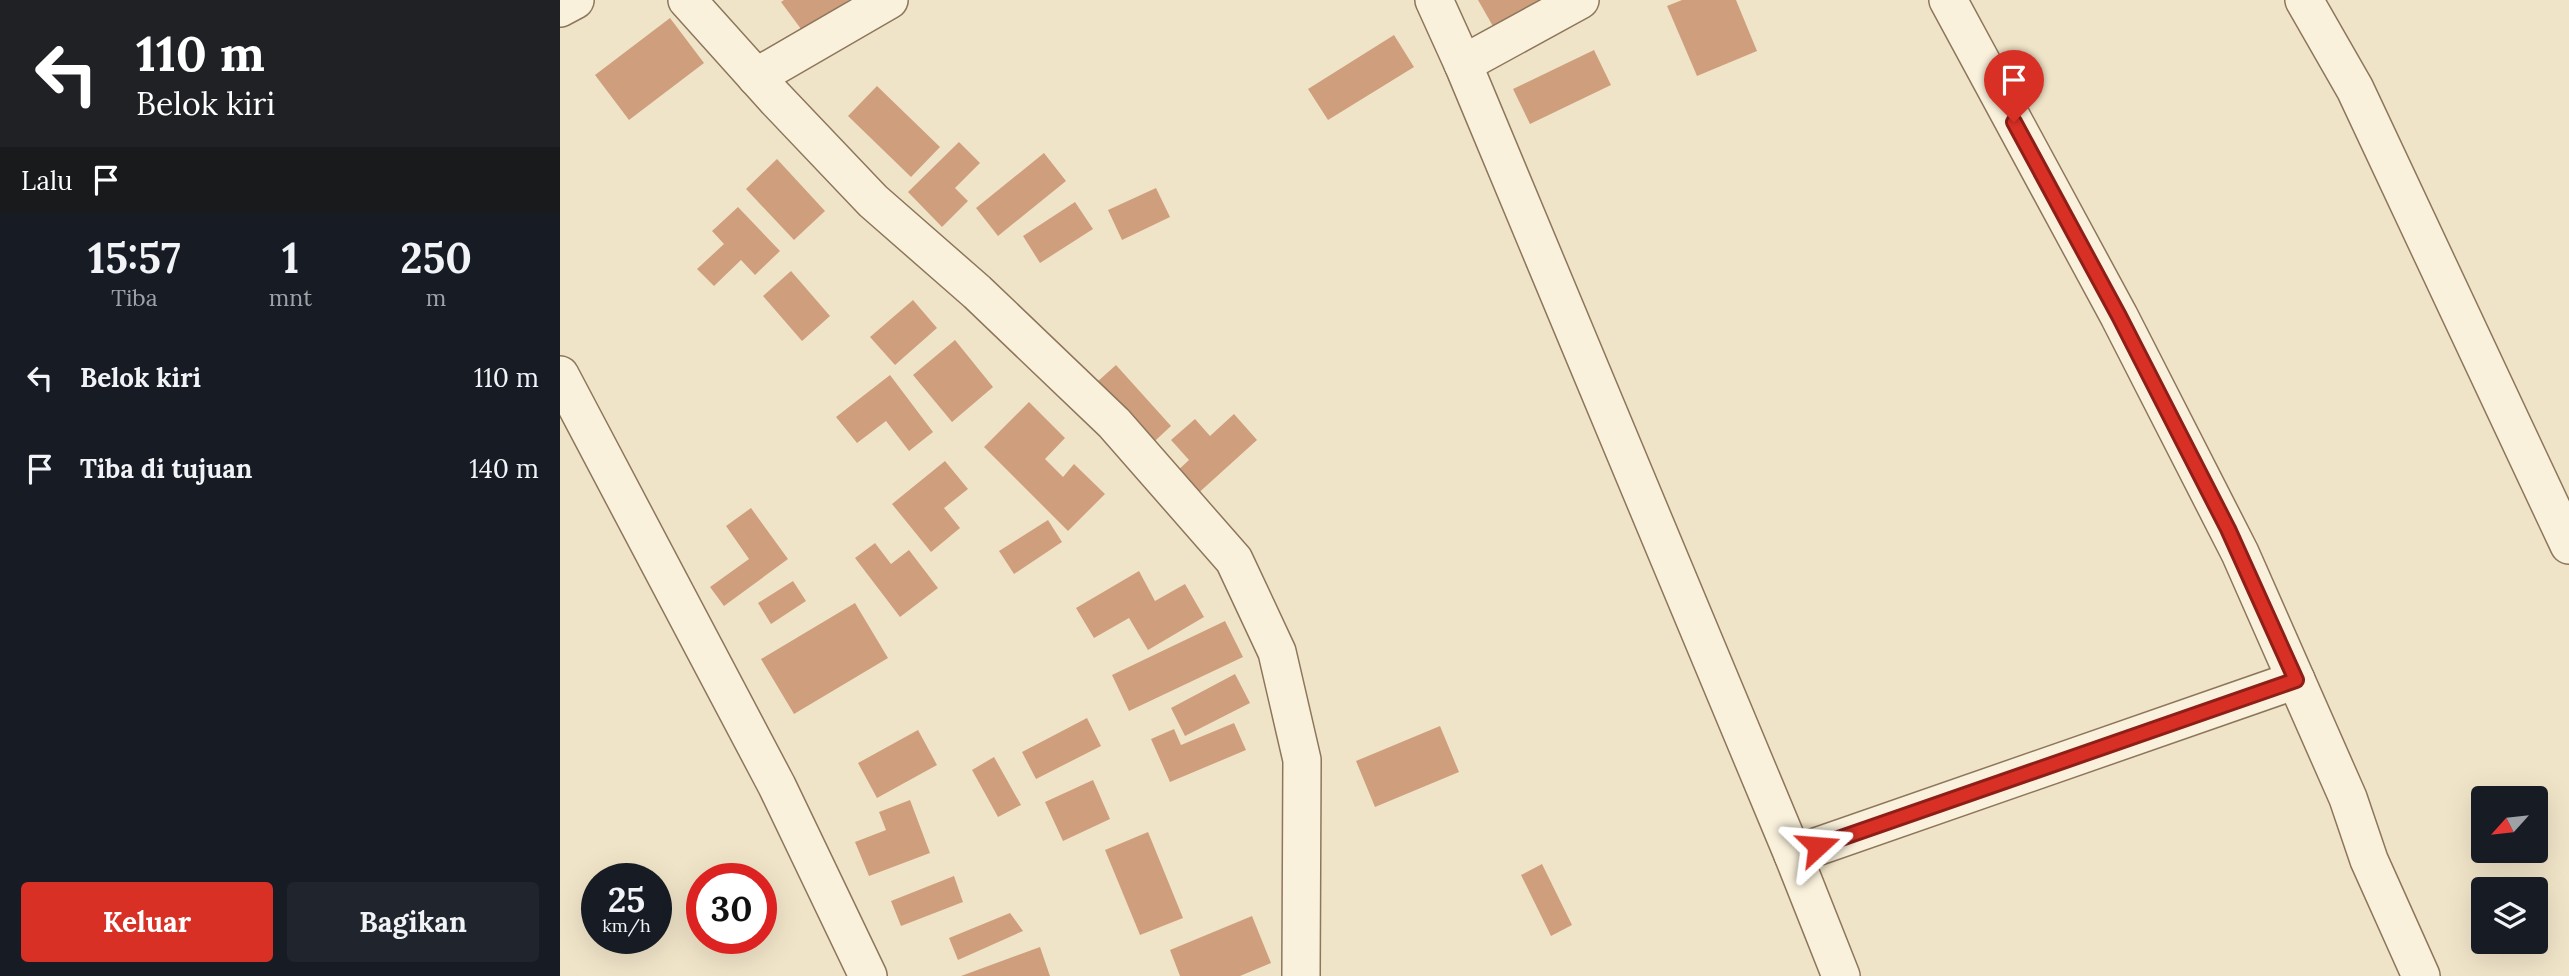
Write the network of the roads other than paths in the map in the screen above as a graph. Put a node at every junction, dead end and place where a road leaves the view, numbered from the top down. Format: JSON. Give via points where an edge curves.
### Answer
{"nodes":[{"id":1,"x":575,"y":0,"type":"edge"},
{"id":2,"x":687,"y":0,"type":"edge"},
{"id":3,"x":889,"y":0,"type":"edge"},
{"id":4,"x":1434,"y":0,"type":"edge"},
{"id":5,"x":1580,"y":0,"type":"edge"},
{"id":6,"x":1948,"y":0,"type":"edge"},
{"id":7,"x":2304,"y":0,"type":"edge"},
{"id":8,"x":560,"y":8,"type":"edge"},
{"id":9,"x":1463,"y":64,"type":"junction"},
{"id":10,"x":756,"y":77,"type":"junction"},
{"id":11,"x":560,"y":375,"type":"edge"},
{"id":12,"x":2569,"y":545,"type":"edge"},
{"id":13,"x":2296,"y":680,"type":"junction"},
{"id":14,"x":1793,"y":855,"type":"junction"},
{"id":15,"x":868,"y":976,"type":"edge"},
{"id":16,"x":1301,"y":976,"type":"edge"},
{"id":17,"x":1841,"y":976,"type":"edge"},
{"id":18,"x":2421,"y":976,"type":"edge"}],
"edges":[{"from":1,"to":8,"type":"street"},
{"from":2,"to":10,"type":"street"},
{"from":3,"to":10,"type":"street"},
{"from":4,"to":9,"type":"street"},
{"from":5,"to":9,"type":"street"},
{"from":6,"to":13,"type":"street","via":[[2126,329],[2240,553]]},
{"from":7,"to":12,"type":"street","via":[[2355,89]]},
{"from":9,"to":14,"type":"street"},
{"from":10,"to":16,"type":"street","via":[[873,201],[977,292],[1114,423],[1234,560],[1278,652],[1301,760]]},
{"from":11,"to":15,"type":"street","via":[[777,786]]},
{"from":13,"to":14,"type":"street"},
{"from":13,"to":18,"type":"street"},
{"from":14,"to":17,"type":"street"}]}
